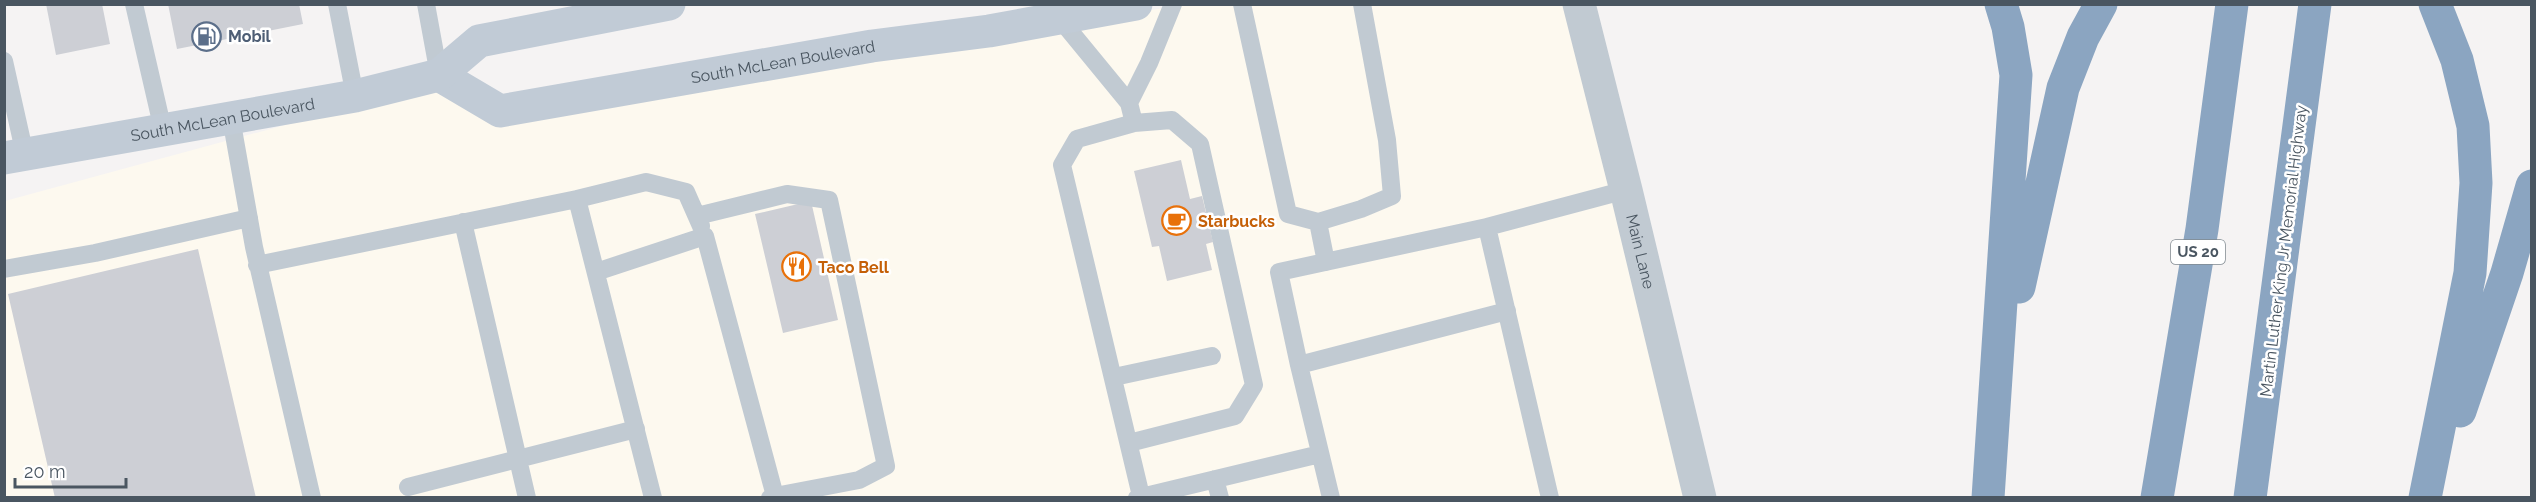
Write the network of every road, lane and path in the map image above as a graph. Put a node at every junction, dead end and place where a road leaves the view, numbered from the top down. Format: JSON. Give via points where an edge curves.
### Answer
{"nodes":[{"id":1,"x":134,"y":4,"type":"edge"},
{"id":2,"x":337,"y":4,"type":"edge"},
{"id":3,"x":426,"y":4,"type":"edge"},
{"id":4,"x":669,"y":4,"type":"edge"},
{"id":5,"x":1136,"y":4,"type":"edge"},
{"id":6,"x":1173,"y":4,"type":"edge"},
{"id":7,"x":1242,"y":4,"type":"edge"},
{"id":8,"x":1362,"y":4,"type":"edge"},
{"id":9,"x":1579,"y":4,"type":"edge"},
{"id":10,"x":2001,"y":4,"type":"edge"},
{"id":11,"x":2101,"y":4,"type":"edge"},
{"id":12,"x":2232,"y":4,"type":"edge"},
{"id":13,"x":2315,"y":4,"type":"edge"},
{"id":14,"x":2434,"y":4,"type":"edge"},
{"id":15,"x":1060,"y":19,"type":"junction"},
{"id":16,"x":4,"y":61,"type":"edge"},
{"id":17,"x":439,"y":75,"type":"junction"},
{"id":18,"x":355,"y":96,"type":"junction"},
{"id":19,"x":1129,"y":103,"type":"junction"},
{"id":20,"x":231,"y":118,"type":"junction"},
{"id":21,"x":1134,"y":123,"type":"junction"},
{"id":22,"x":163,"y":130,"type":"junction"},
{"id":23,"x":15,"y":157,"type":"edge"},
{"id":24,"x":2532,"y":186,"type":"edge"},
{"id":25,"x":1626,"y":190,"type":"junction"},
{"id":26,"x":577,"y":199,"type":"junction"},
{"id":27,"x":697,"y":216,"type":"junction"},
{"id":28,"x":249,"y":218,"type":"junction"},
{"id":29,"x":464,"y":222,"type":"junction"},
{"id":30,"x":1318,"y":222,"type":"junction"},
{"id":31,"x":1488,"y":227,"type":"junction"},
{"id":32,"x":705,"y":236,"type":"junction"},
{"id":33,"x":1326,"y":262,"type":"junction"},
{"id":34,"x":257,"y":265,"type":"junction"},
{"id":35,"x":4,"y":269,"type":"edge"},
{"id":36,"x":596,"y":272,"type":"junction"},
{"id":37,"x":1507,"y":311,"type":"junction"},
{"id":38,"x":1212,"y":356,"type":"dead end"},
{"id":39,"x":1299,"y":365,"type":"junction"},
{"id":40,"x":1113,"y":377,"type":"junction"},
{"id":41,"x":1997,"y":387,"type":"junction"},
{"id":42,"x":636,"y":429,"type":"junction"},
{"id":43,"x":1129,"y":443,"type":"junction"},
{"id":44,"x":1320,"y":454,"type":"junction"},
{"id":45,"x":518,"y":459,"type":"junction"},
{"id":46,"x":1215,"y":479,"type":"junction"},
{"id":47,"x":408,"y":487,"type":"dead end"},
{"id":48,"x":773,"y":497,"type":"edge"},
{"id":49,"x":1139,"y":497,"type":"edge"},
{"id":50,"x":312,"y":498,"type":"edge"},
{"id":51,"x":527,"y":498,"type":"edge"},
{"id":52,"x":653,"y":498,"type":"edge"},
{"id":53,"x":1220,"y":498,"type":"edge"},
{"id":54,"x":1331,"y":498,"type":"edge"},
{"id":55,"x":1550,"y":498,"type":"edge"},
{"id":56,"x":1700,"y":498,"type":"edge"},
{"id":57,"x":1988,"y":498,"type":"edge"},
{"id":58,"x":2157,"y":498,"type":"edge"},
{"id":59,"x":2250,"y":498,"type":"edge"},
{"id":60,"x":2425,"y":498,"type":"edge"},
{"id":61,"x":2430,"y":498,"type":"edge"}],
"edges":[{"from":1,"to":22,"type":"lane"},
{"from":2,"to":18,"type":"lane"},
{"from":3,"to":17,"type":"lane"},
{"from":4,"to":17,"type":"main road","name":"South McLean Boulevard","via":[[480,41]]},
{"from":5,"to":15,"type":"main road","name":"South McLean Boulevard"},
{"from":6,"to":19,"type":"lane"},
{"from":7,"to":30,"type":"lane","via":[[1288,214]]},
{"from":8,"to":30,"type":"lane","via":[[1387,140],[1392,196]]},
{"from":9,"to":25,"type":"street","name":"Main Lane"},
{"from":10,"to":41,"type":"highway","via":[[2016,75]]},
{"from":11,"to":41,"type":"highway","via":[[2063,88]]},
{"from":12,"to":58,"type":"highway","number":"US 20","via":[[2202,230]]},
{"from":13,"to":59,"type":"highway","name":"Martin Luther King Jr Memorial Highway"},
{"from":14,"to":60,"type":"highway","via":[[2457,60],[2473,126],[2476,183],[2470,273]]},
{"from":15,"to":17,"type":"main road","name":"South McLean Boulevard","via":[[872,46],[500,111]]},
{"from":15,"to":19,"type":"lane"},
{"from":16,"to":23,"type":"lane"},
{"from":17,"to":18,"type":"main road","name":"South McLean Boulevard"},
{"from":18,"to":20,"type":"main road","name":"South McLean Boulevard"},
{"from":19,"to":21,"type":"lane"},
{"from":20,"to":22,"type":"main road","name":"South McLean Boulevard"},
{"from":20,"to":28,"type":"lane"},
{"from":21,"to":40,"type":"lane","via":[[1077,139],[1062,165]]},
{"from":21,"to":43,"type":"lane","via":[[1172,120],[1200,144],[1254,385],[1235,416]]},
{"from":22,"to":23,"type":"main road","name":"South McLean Boulevard"},
{"from":24,"to":61,"type":"highway","via":[[2507,273]]},
{"from":25,"to":31,"type":"lane"},
{"from":25,"to":56,"type":"street","name":"Main Lane"},
{"from":26,"to":27,"type":"lane","via":[[646,182],[686,192]]},
{"from":26,"to":29,"type":"lane"},
{"from":26,"to":36,"type":"lane"},
{"from":27,"to":32,"type":"lane"},
{"from":27,"to":48,"type":"lane","via":[[787,194],[829,200],[886,466],[859,480]]},
{"from":28,"to":34,"type":"lane"},
{"from":28,"to":35,"type":"lane"},
{"from":29,"to":34,"type":"lane"},
{"from":29,"to":45,"type":"lane"},
{"from":30,"to":33,"type":"lane"},
{"from":31,"to":33,"type":"lane"},
{"from":31,"to":37,"type":"lane"},
{"from":32,"to":36,"type":"lane"},
{"from":32,"to":48,"type":"lane"},
{"from":33,"to":39,"type":"lane","via":[[1279,272]]},
{"from":34,"to":50,"type":"lane"},
{"from":36,"to":42,"type":"lane"},
{"from":37,"to":39,"type":"lane"},
{"from":37,"to":55,"type":"lane"},
{"from":38,"to":40,"type":"lane"},
{"from":39,"to":44,"type":"lane"},
{"from":40,"to":43,"type":"lane"},
{"from":41,"to":57,"type":"highway"},
{"from":42,"to":45,"type":"lane"},
{"from":42,"to":52,"type":"lane"},
{"from":43,"to":49,"type":"lane"},
{"from":44,"to":46,"type":"lane"},
{"from":44,"to":54,"type":"lane"},
{"from":45,"to":47,"type":"lane"},
{"from":45,"to":51,"type":"lane"},
{"from":46,"to":49,"type":"lane"},
{"from":46,"to":53,"type":"lane"}]}
